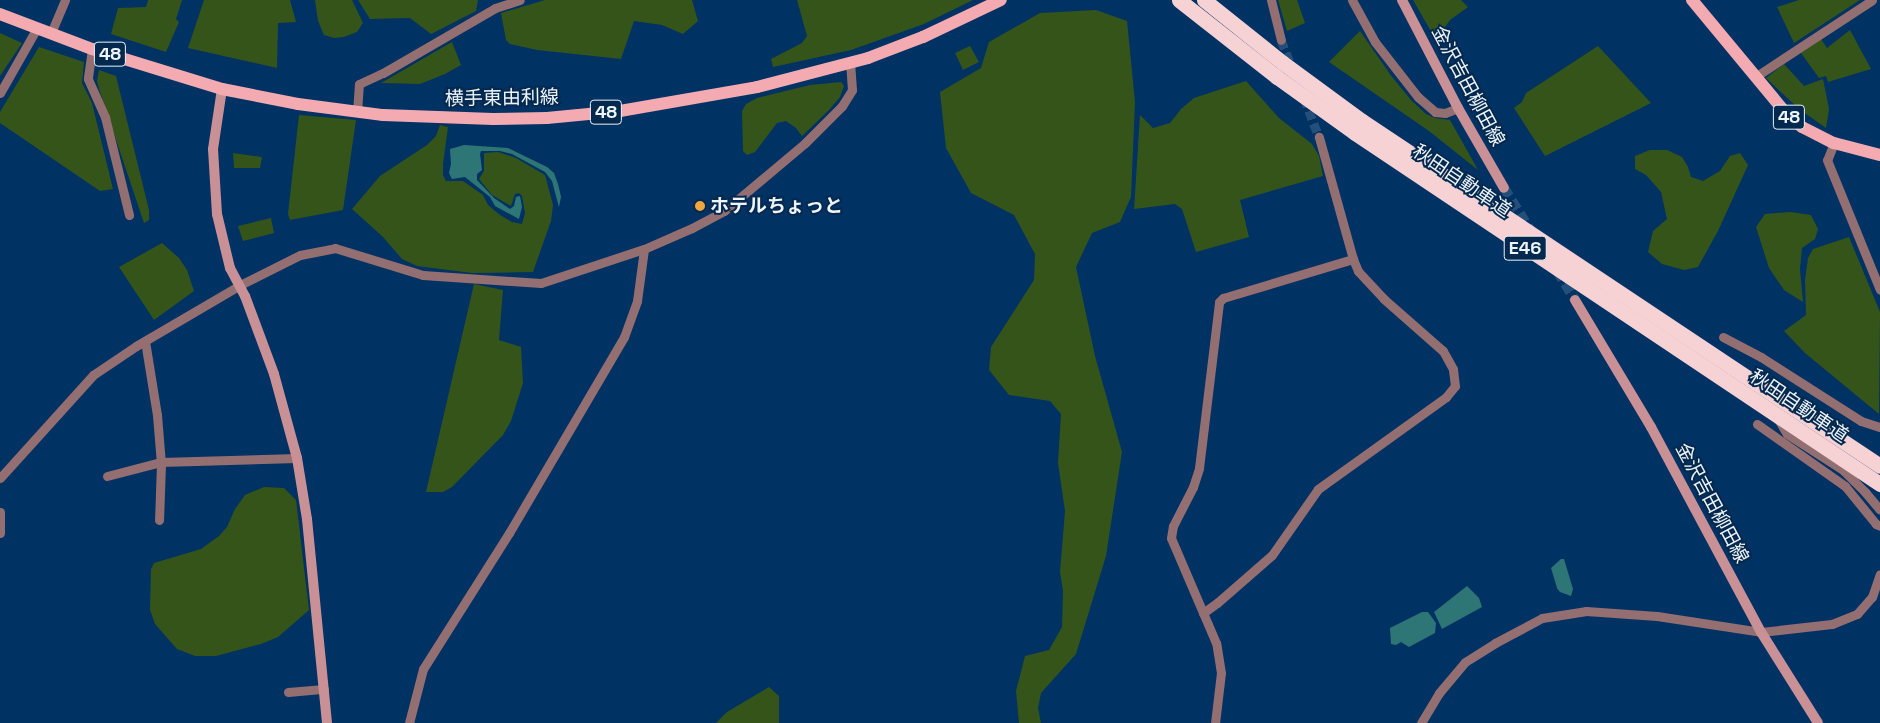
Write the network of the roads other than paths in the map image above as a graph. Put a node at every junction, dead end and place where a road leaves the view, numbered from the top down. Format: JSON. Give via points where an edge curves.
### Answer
{"nodes":[{"id":1,"x":65,"y":0,"type":"edge"},
{"id":2,"x":520,"y":0,"type":"edge"},
{"id":3,"x":1001,"y":0,"type":"edge"},
{"id":4,"x":1179,"y":0,"type":"edge"},
{"id":5,"x":1204,"y":0,"type":"edge"},
{"id":6,"x":1271,"y":0,"type":"edge"},
{"id":7,"x":1352,"y":0,"type":"edge"},
{"id":8,"x":1402,"y":0,"type":"edge"},
{"id":9,"x":1692,"y":0,"type":"edge"},
{"id":10,"x":1872,"y":0,"type":"edge"},
{"id":11,"x":0,"y":14,"type":"edge"},
{"id":12,"x":37,"y":28,"type":"junction"},
{"id":13,"x":51,"y":33,"type":"junction"},
{"id":14,"x":1281,"y":40,"type":"tunnel mouth"},
{"id":15,"x":92,"y":49,"type":"junction"},
{"id":16,"x":850,"y":64,"type":"junction"},
{"id":17,"x":1755,"y":77,"type":"junction"},
{"id":18,"x":222,"y":89,"type":"junction"},
{"id":19,"x":0,"y":93,"type":"edge"},
{"id":20,"x":1458,"y":108,"type":"junction"},
{"id":21,"x":357,"y":112,"type":"junction"},
{"id":22,"x":1319,"y":137,"type":"tunnel mouth"},
{"id":23,"x":1834,"y":143,"type":"junction"},
{"id":24,"x":1880,"y":155,"type":"edge"},
{"id":25,"x":1504,"y":188,"type":"tunnel mouth"},
{"id":26,"x":129,"y":215,"type":"dead end"},
{"id":27,"x":644,"y":249,"type":"junction"},
{"id":28,"x":1353,"y":259,"type":"junction"},
{"id":29,"x":240,"y":285,"type":"junction"},
{"id":30,"x":1880,"y":290,"type":"edge"},
{"id":31,"x":1575,"y":300,"type":"tunnel mouth"},
{"id":32,"x":1723,"y":337,"type":"dead end"},
{"id":33,"x":145,"y":341,"type":"junction"},
{"id":34,"x":1775,"y":414,"type":"junction"},
{"id":35,"x":1757,"y":424,"type":"dead end"},
{"id":36,"x":1880,"y":427,"type":"edge"},
{"id":37,"x":297,"y":458,"type":"junction"},
{"id":38,"x":161,"y":462,"type":"junction"},
{"id":39,"x":1880,"y":466,"type":"edge"},
{"id":40,"x":107,"y":476,"type":"dead end"},
{"id":41,"x":0,"y":478,"type":"edge"},
{"id":42,"x":1880,"y":484,"type":"edge"},
{"id":43,"x":1880,"y":510,"type":"edge"},
{"id":44,"x":0,"y":512,"type":"edge"},
{"id":45,"x":160,"y":520,"type":"dead end"},
{"id":46,"x":1880,"y":526,"type":"edge"},
{"id":47,"x":0,"y":533,"type":"edge"},
{"id":48,"x":1880,"y":574,"type":"edge"},
{"id":49,"x":1203,"y":613,"type":"junction"},
{"id":50,"x":1762,"y":632,"type":"junction"},
{"id":51,"x":324,"y":689,"type":"junction"},
{"id":52,"x":288,"y":692,"type":"dead end"},
{"id":53,"x":328,"y":723,"type":"edge"},
{"id":54,"x":409,"y":723,"type":"edge"},
{"id":55,"x":1215,"y":723,"type":"edge"},
{"id":56,"x":1421,"y":723,"type":"edge"},
{"id":57,"x":1818,"y":723,"type":"edge"}],
"edges":[{"from":1,"to":13,"type":"street"},
{"from":2,"to":21,"type":"street","via":[[495,8],[359,84]]},
{"from":3,"to":16,"type":"main road","name":"横手東由利線","number":"48","via":[[923,37]]},
{"from":4,"to":34,"type":"highway","name":"秋田自動車道","number":"E46","via":[[1354,133]]},
{"from":5,"to":39,"type":"highway","name":"秋田自動車道","number":"E46","via":[[1362,121]]},
{"from":6,"to":14,"type":"street"},
{"from":7,"to":20,"type":"street","via":[[1375,42],[1405,83],[1434,112],[1445,113]]},
{"from":8,"to":20,"type":"main road","name":"金沢吉田柳田線"},
{"from":9,"to":17,"type":"main road","number":"48"},
{"from":10,"to":17,"type":"street"},
{"from":11,"to":12,"type":"main road","name":"横手東由利線","number":"48"},
{"from":12,"to":13,"type":"main road","name":"横手東由利線","number":"48"},
{"from":12,"to":19,"type":"street"},
{"from":13,"to":15,"type":"main road","name":"横手東由利線","number":"48"},
{"from":15,"to":18,"type":"main road","name":"横手東由利線","number":"48"},
{"from":15,"to":26,"type":"street","via":[[88,78],[105,117]]},
{"from":16,"to":21,"type":"main road","name":"横手東由利線","number":"48","via":[[693,100],[586,114],[493,119]]},
{"from":16,"to":27,"type":"street","via":[[852,90],[848,100],[805,143],[724,211]]},
{"from":17,"to":23,"type":"main road","number":"48","via":[[1790,118]]},
{"from":18,"to":21,"type":"main road","name":"横手東由利線","number":"48"},
{"from":18,"to":29,"type":"main road","via":[[213,149],[214,183],[224,248]]},
{"from":20,"to":25,"type":"main road","name":"金沢吉田柳田線"},
{"from":22,"to":28,"type":"street"},
{"from":23,"to":24,"type":"main road","number":"48"},
{"from":23,"to":30,"type":"street","via":[[1827,160]]},
{"from":27,"to":29,"type":"street","via":[[541,283],[423,275],[335,248],[300,255]]},
{"from":27,"to":54,"type":"street","via":[[637,301],[624,337],[509,533],[423,669]]},
{"from":28,"to":49,"type":"street","via":[[1223,298],[1217,307],[1199,468],[1173,526],[1171,538]]},
{"from":28,"to":49,"type":"street","via":[[1358,271],[1384,298],[1443,351],[1453,369],[1455,386],[1446,398],[1318,489],[1272,554]]},
{"from":29,"to":33,"type":"street"},
{"from":29,"to":37,"type":"main road","via":[[274,374]]},
{"from":31,"to":50,"type":"main road","name":"金沢吉田柳田線","via":[[1651,427]]},
{"from":32,"to":36,"type":"street","via":[[1861,420]]},
{"from":33,"to":38,"type":"street"},
{"from":33,"to":41,"type":"street","via":[[93,376]]},
{"from":34,"to":42,"type":"highway","name":"秋田自動車道","number":"E46"},
{"from":34,"to":43,"type":"street","via":[[1787,434],[1843,470]]},
{"from":35,"to":46,"type":"street","via":[[1845,486]]},
{"from":37,"to":38,"type":"street"},
{"from":37,"to":51,"type":"main road","via":[[307,518]]},
{"from":38,"to":40,"type":"street"},
{"from":38,"to":45,"type":"street"},
{"from":44,"to":47,"type":"street"},
{"from":48,"to":50,"type":"street","via":[[1872,597],[1857,614],[1832,624]]},
{"from":49,"to":55,"type":"street","via":[[1216,643],[1221,673]]},
{"from":50,"to":56,"type":"street","via":[[1657,616],[1586,612],[1542,618],[1466,662],[1439,693]]},
{"from":50,"to":57,"type":"main road","name":"金沢吉田柳田線"},
{"from":51,"to":52,"type":"street"},
{"from":51,"to":53,"type":"main road"}]}
